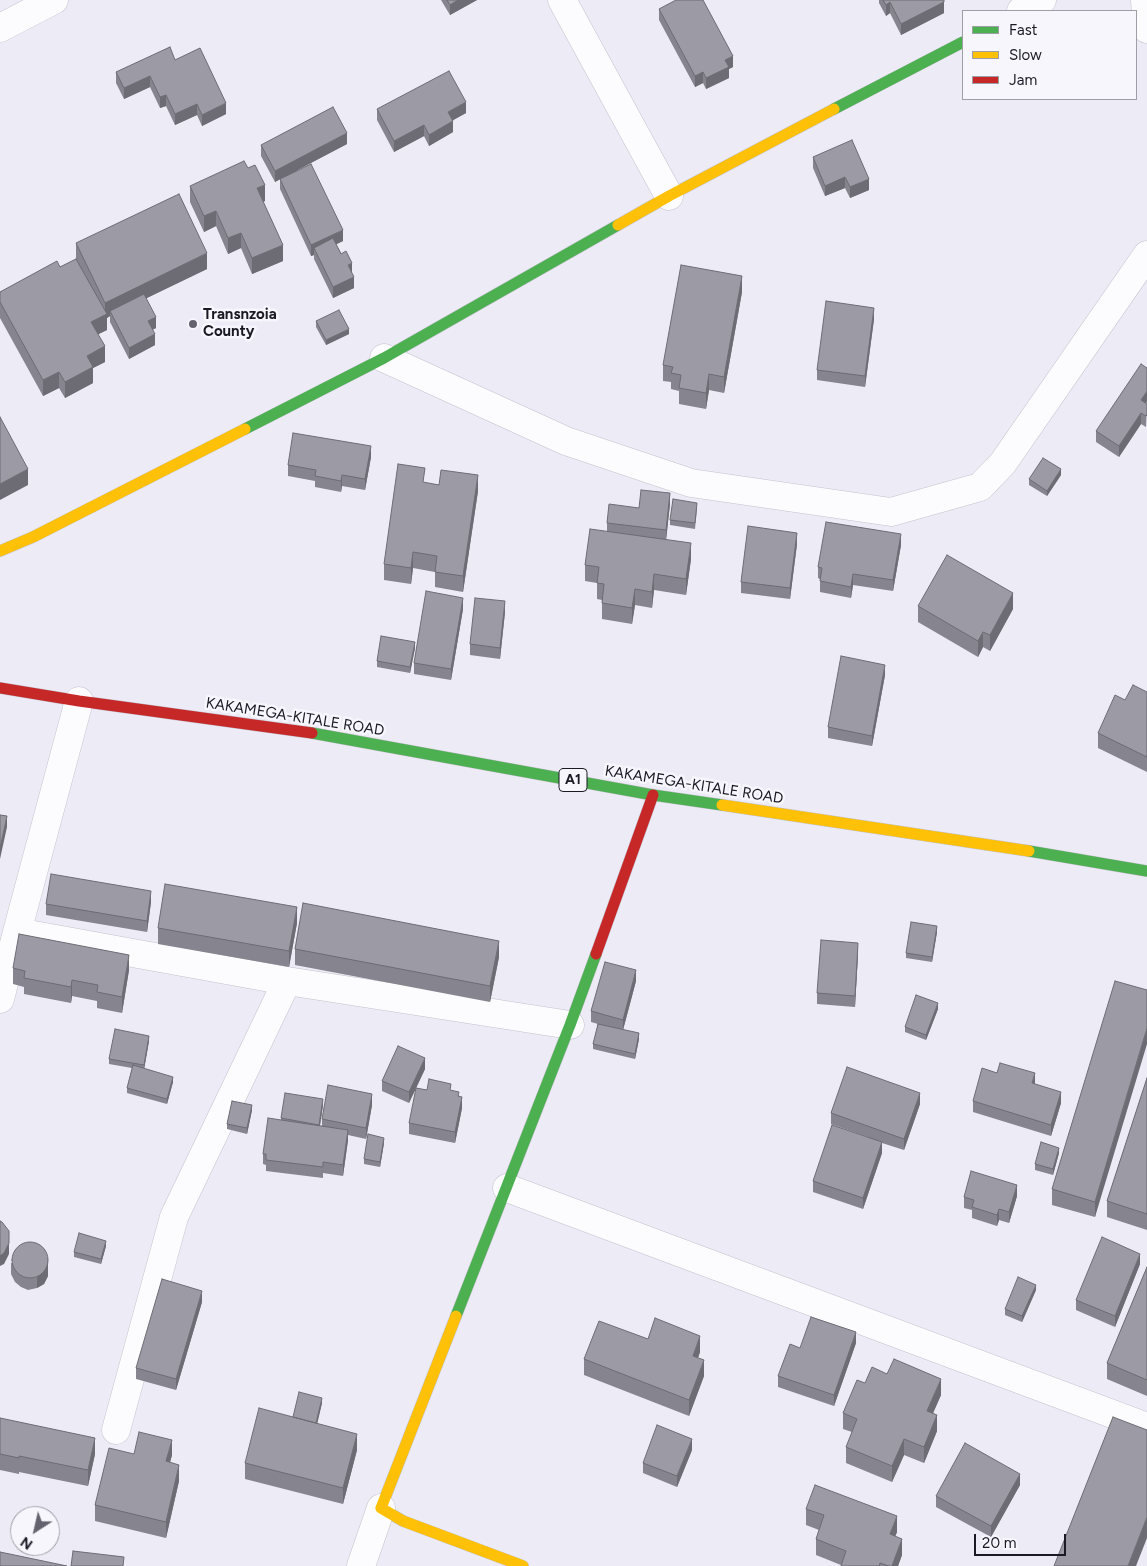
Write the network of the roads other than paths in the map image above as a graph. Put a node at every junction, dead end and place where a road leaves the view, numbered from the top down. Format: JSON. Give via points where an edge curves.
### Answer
{"nodes":[{"id":1,"x":54,"y":0,"type":"edge"},
{"id":2,"x":562,"y":0,"type":"edge"},
{"id":3,"x":1042,"y":0,"type":"edge"},
{"id":4,"x":1146,"y":0,"type":"edge"},
{"id":5,"x":1023,"y":10,"type":"edge"},
{"id":6,"x":0,"y":28,"type":"edge"},
{"id":7,"x":1147,"y":29,"type":"edge"},
{"id":8,"x":962,"y":43,"type":"edge"},
{"id":9,"x":669,"y":196,"type":"junction"},
{"id":10,"x":1147,"y":254,"type":"edge"},
{"id":11,"x":384,"y":358,"type":"junction"},
{"id":12,"x":0,"y":551,"type":"edge"},
{"id":13,"x":0,"y":688,"type":"edge"},
{"id":14,"x":79,"y":701,"type":"junction"},
{"id":15,"x":653,"y":795,"type":"junction"},
{"id":16,"x":1147,"y":871,"type":"edge"},
{"id":17,"x":17,"y":932,"type":"junction"},
{"id":18,"x":287,"y":981,"type":"junction"},
{"id":19,"x":0,"y":999,"type":"edge"},
{"id":20,"x":570,"y":1024,"type":"junction"},
{"id":21,"x":507,"y":1188,"type":"junction"},
{"id":22,"x":1147,"y":1427,"type":"edge"},
{"id":23,"x":116,"y":1430,"type":"dead end"},
{"id":24,"x":381,"y":1508,"type":"junction"},
{"id":25,"x":361,"y":1566,"type":"edge"},
{"id":26,"x":523,"y":1566,"type":"edge"}],
"edges":[{"from":1,"to":6,"type":"street"},
{"from":2,"to":9,"type":"street"},
{"from":3,"to":5,"type":"street"},
{"from":4,"to":7,"type":"street"},
{"from":8,"to":9,"type":"main road"},
{"from":9,"to":11,"type":"main road"},
{"from":10,"to":11,"type":"street","via":[[1003,463],[986,481],[980,487],[891,512],[691,483],[566,441]]},
{"from":11,"to":12,"type":"main road"},
{"from":13,"to":14,"type":"main road","name":"KAKAMEGA-KITALE ROAD","number":"A1"},
{"from":14,"to":15,"type":"main road","name":"KAKAMEGA-KITALE ROAD","number":"A1","via":[[318,734]]},
{"from":14,"to":17,"type":"street"},
{"from":15,"to":16,"type":"main road","name":"KAKAMEGA-KITALE ROAD","number":"A1"},
{"from":15,"to":20,"type":"main road"},
{"from":17,"to":18,"type":"street"},
{"from":17,"to":19,"type":"street"},
{"from":18,"to":20,"type":"street"},
{"from":18,"to":23,"type":"street","via":[[174,1217]]},
{"from":20,"to":21,"type":"main road"},
{"from":21,"to":22,"type":"street"},
{"from":21,"to":24,"type":"main road"},
{"from":24,"to":25,"type":"street"},
{"from":24,"to":26,"type":"main road","via":[[403,1521]]}]}
